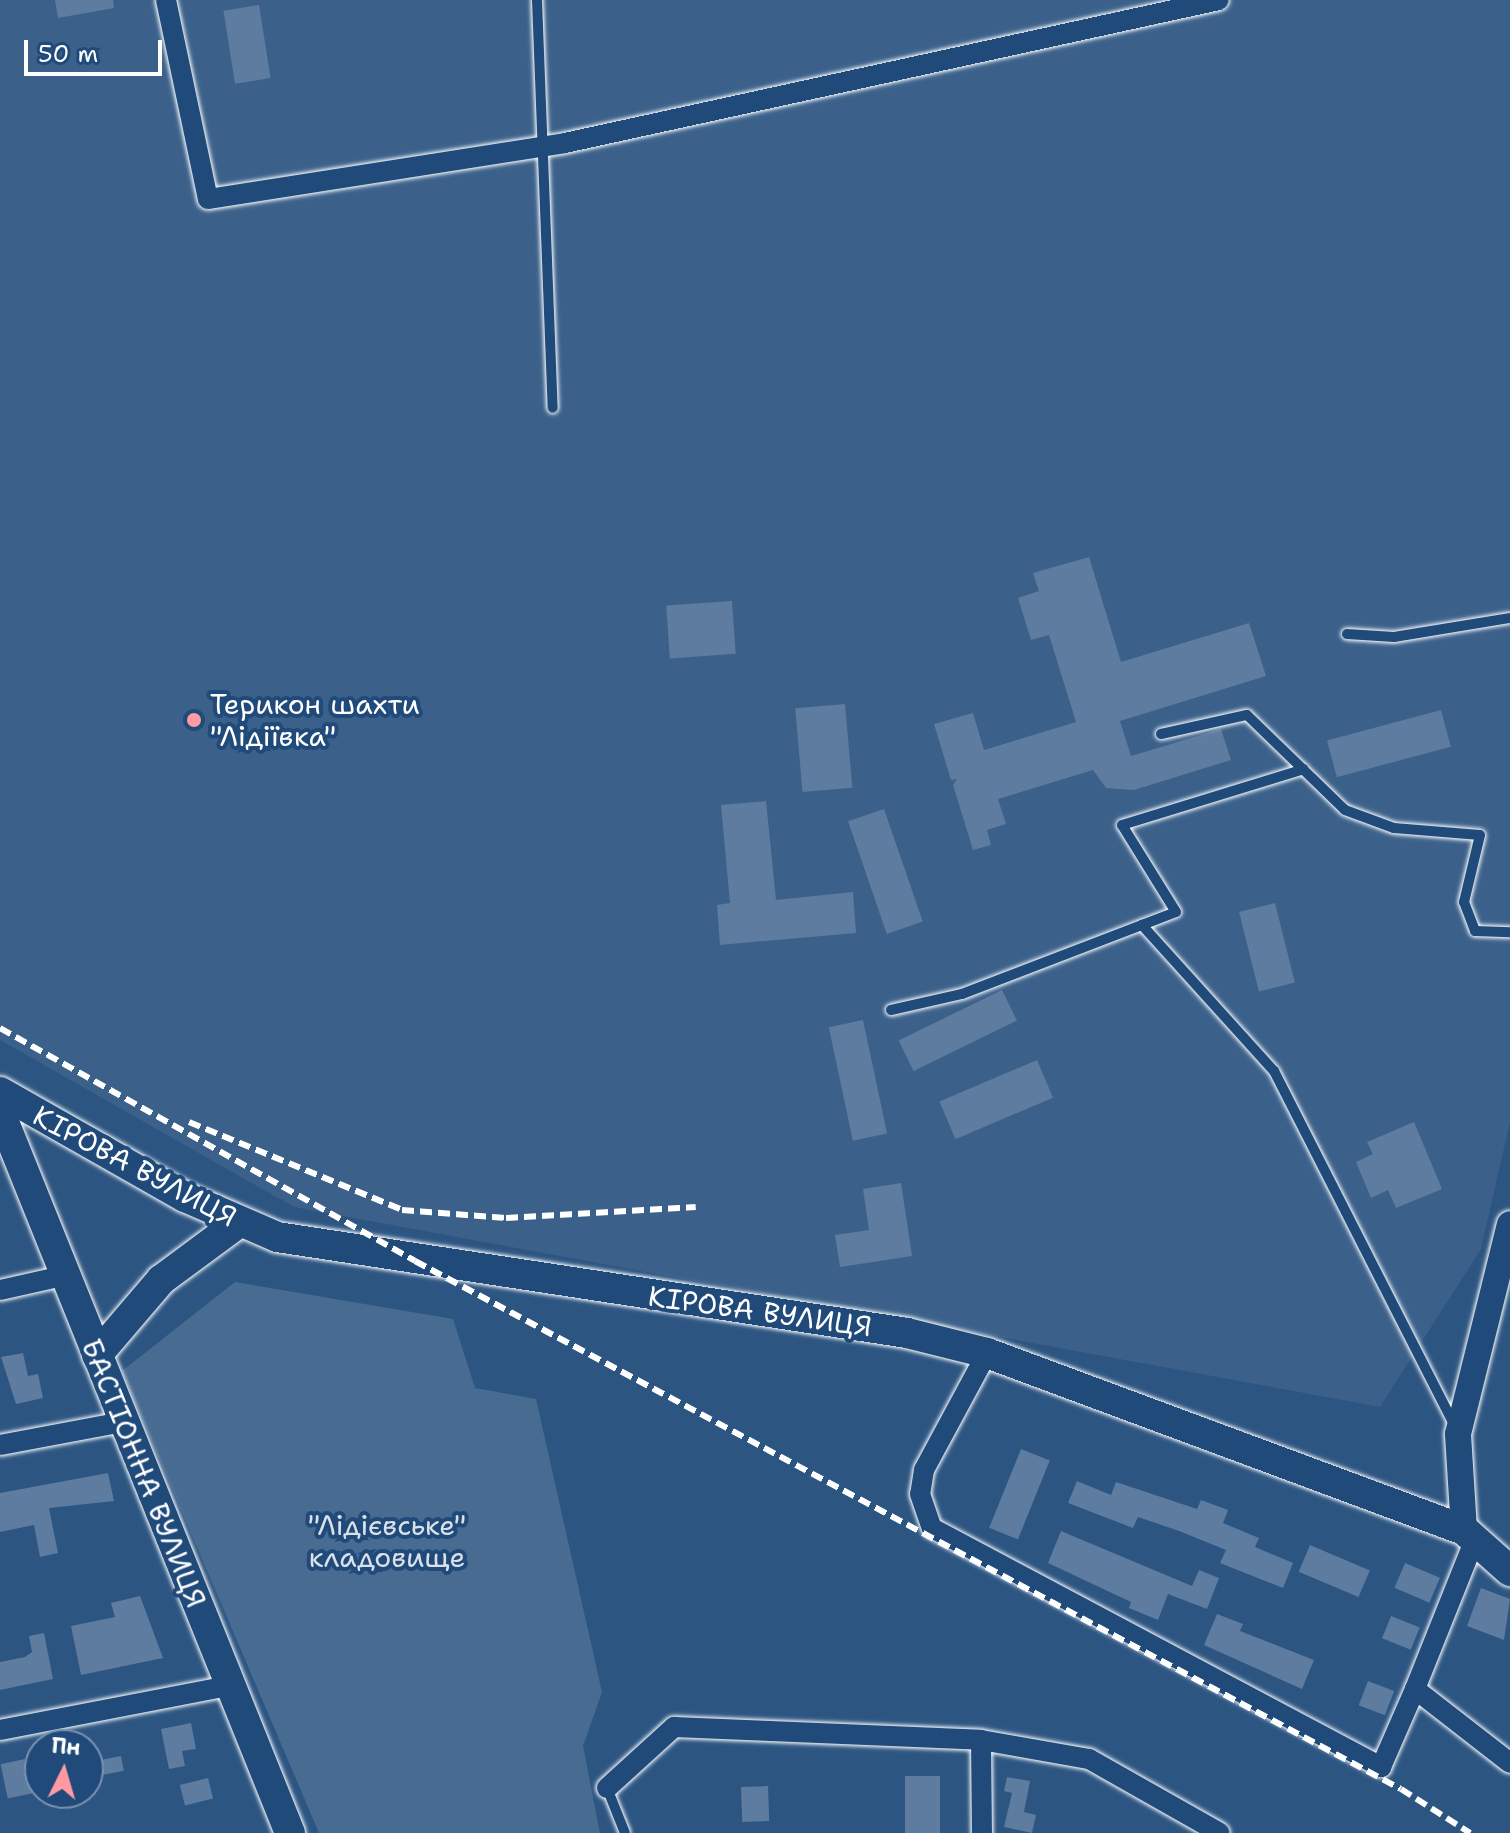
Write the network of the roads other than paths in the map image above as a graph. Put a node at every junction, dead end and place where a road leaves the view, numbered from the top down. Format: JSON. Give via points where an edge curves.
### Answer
{"nodes":[{"id":1,"x":166,"y":0,"type":"edge"},
{"id":2,"x":537,"y":0,"type":"edge"},
{"id":3,"x":1219,"y":0,"type":"edge"},
{"id":4,"x":553,"y":408,"type":"dead end"},
{"id":5,"x":1510,"y":618,"type":"edge"},
{"id":6,"x":1347,"y":634,"type":"dead end"},
{"id":7,"x":1161,"y":734,"type":"dead end"},
{"id":8,"x":1304,"y":769,"type":"junction"},
{"id":9,"x":1142,"y":925,"type":"junction"},
{"id":10,"x":1510,"y":932,"type":"edge"},
{"id":11,"x":891,"y":1010,"type":"dead end"},
{"id":12,"x":0,"y":1092,"type":"edge"},
{"id":13,"x":0,"y":1112,"type":"edge"},
{"id":14,"x":238,"y":1223,"type":"junction"},
{"id":15,"x":1510,"y":1224,"type":"edge"},
{"id":16,"x":67,"y":1275,"type":"junction"},
{"id":17,"x":0,"y":1290,"type":"edge"},
{"id":18,"x":987,"y":1353,"type":"junction"},
{"id":19,"x":97,"y":1355,"type":"junction"},
{"id":20,"x":123,"y":1422,"type":"junction"},
{"id":21,"x":1458,"y":1434,"type":"junction"},
{"id":22,"x":0,"y":1445,"type":"edge"},
{"id":23,"x":1470,"y":1535,"type":"junction"},
{"id":24,"x":1510,"y":1571,"type":"edge"},
{"id":25,"x":229,"y":1686,"type":"junction"},
{"id":26,"x":1415,"y":1689,"type":"junction"},
{"id":27,"x":0,"y":1730,"type":"edge"},
{"id":28,"x":981,"y":1740,"type":"junction"},
{"id":29,"x":1510,"y":1763,"type":"edge"},
{"id":30,"x":607,"y":1788,"type":"joint"},
{"id":31,"x":290,"y":1833,"type":"edge"},
{"id":32,"x":625,"y":1833,"type":"edge"},
{"id":33,"x":982,"y":1833,"type":"edge"},
{"id":34,"x":1220,"y":1833,"type":"edge"}],
"edges":[{"from":1,"to":3,"type":"street","via":[[208,199],[565,143]]},
{"from":2,"to":4,"type":"lane"},
{"from":5,"to":6,"type":"lane","via":[[1394,637]]},
{"from":7,"to":8,"type":"lane","via":[[1247,715]]},
{"from":8,"to":9,"type":"lane","via":[[1122,825],[1176,912]]},
{"from":8,"to":10,"type":"lane","via":[[1345,810],[1394,828],[1480,835],[1464,902],[1475,931]]},
{"from":9,"to":11,"type":"lane","via":[[962,994]]},
{"from":9,"to":21,"type":"lane","via":[[1274,1071]]},
{"from":12,"to":14,"type":"main road","name":"КІРОВА ВУЛИЦЯ"},
{"from":13,"to":16,"type":"main road","name":"БАСТІОННА ВУЛИЦЯ"},
{"from":14,"to":18,"type":"main road","name":"КІРОВА ВУЛИЦЯ","via":[[338,1247],[907,1333]]},
{"from":14,"to":19,"type":"main road","via":[[161,1280]]},
{"from":15,"to":21,"type":"street"},
{"from":16,"to":17,"type":"street"},
{"from":16,"to":19,"type":"main road","name":"БАСТІОННА ВУЛИЦЯ"},
{"from":18,"to":23,"type":"main road","name":"КІРОВА ВУЛИЦЯ"},
{"from":18,"to":26,"type":"street","via":[[924,1470],[920,1494],[932,1528],[1381,1767]]},
{"from":19,"to":20,"type":"main road","name":"БАСТІОННА ВУЛИЦЯ"},
{"from":20,"to":22,"type":"street"},
{"from":20,"to":25,"type":"main road","name":"БАСТІОННА ВУЛИЦЯ"},
{"from":21,"to":23,"type":"street"},
{"from":23,"to":24,"type":"main road","name":"КІРОВА ВУЛИЦЯ"},
{"from":23,"to":26,"type":"street"},
{"from":25,"to":27,"type":"street"},
{"from":25,"to":31,"type":"main road","name":"БАСТІОННА ВУЛИЦЯ"},
{"from":26,"to":29,"type":"street"},
{"from":28,"to":30,"type":"street","via":[[674,1727]]},
{"from":28,"to":33,"type":"street"},
{"from":28,"to":34,"type":"street","via":[[1089,1759]]},
{"from":30,"to":32,"type":"lane"}]}
